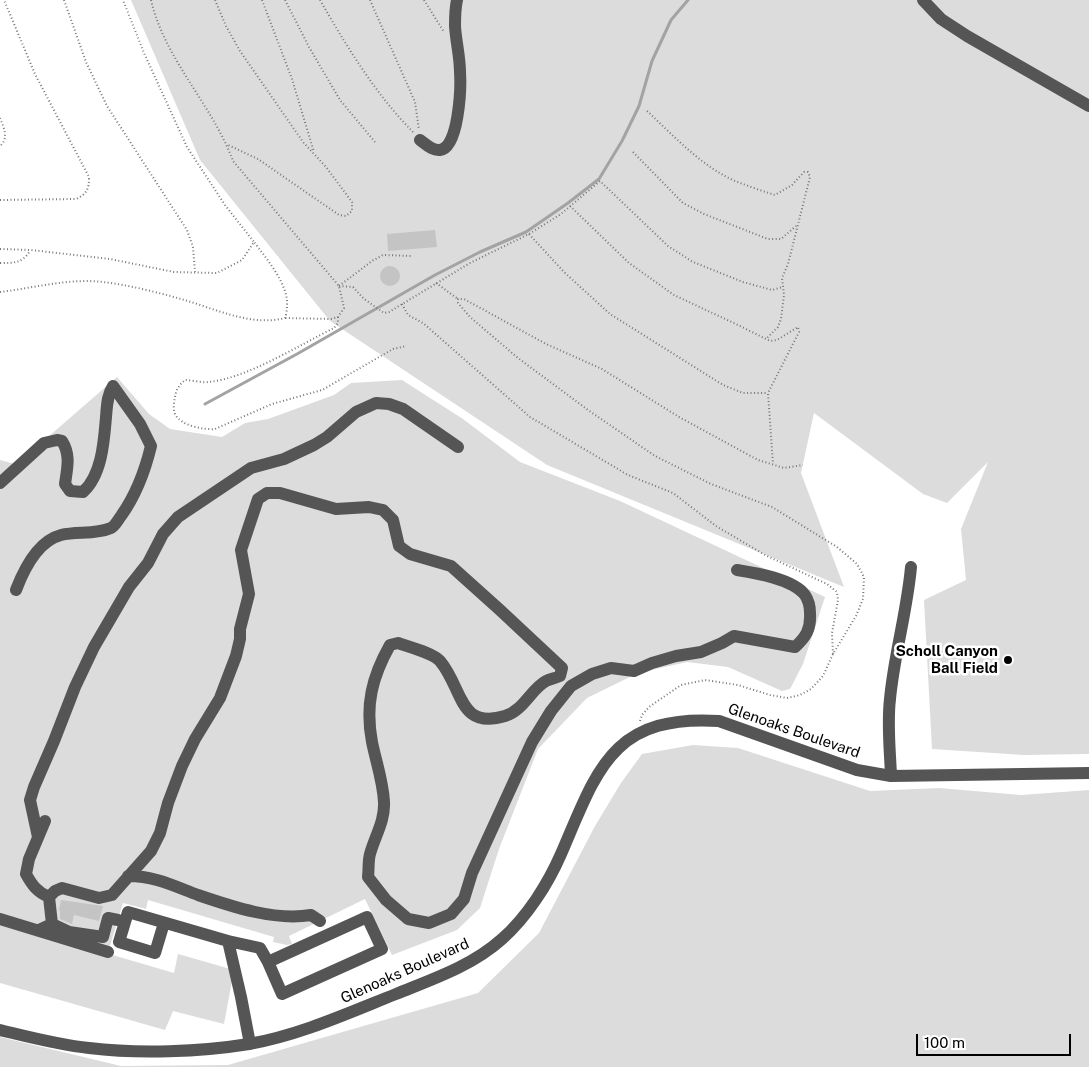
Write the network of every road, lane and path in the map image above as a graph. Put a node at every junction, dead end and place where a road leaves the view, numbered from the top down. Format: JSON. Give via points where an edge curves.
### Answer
{"nodes":[{"id":1,"x":4,"y":0,"type":"edge"},
{"id":2,"x":64,"y":0,"type":"edge"},
{"id":3,"x":124,"y":0,"type":"edge"},
{"id":4,"x":151,"y":0,"type":"edge"},
{"id":5,"x":215,"y":0,"type":"edge"},
{"id":6,"x":262,"y":0,"type":"edge"},
{"id":7,"x":285,"y":0,"type":"edge"},
{"id":8,"x":320,"y":0,"type":"edge"},
{"id":9,"x":370,"y":0,"type":"edge"},
{"id":10,"x":424,"y":0,"type":"edge"},
{"id":11,"x":457,"y":0,"type":"edge"},
{"id":12,"x":923,"y":0,"type":"edge"},
{"id":13,"x":445,"y":34,"type":"dead end"},
{"id":14,"x":1089,"y":106,"type":"edge"},
{"id":15,"x":647,"y":111,"type":"dead end"},
{"id":16,"x":0,"y":118,"type":"edge"},
{"id":17,"x":420,"y":140,"type":"junction"},
{"id":18,"x":375,"y":142,"type":"dead end"},
{"id":19,"x":227,"y":145,"type":"junction"},
{"id":20,"x":0,"y":146,"type":"edge"},
{"id":21,"x":633,"y":152,"type":"dead end"},
{"id":22,"x":314,"y":154,"type":"junction"},
{"id":23,"x":0,"y":200,"type":"edge"},
{"id":24,"x":570,"y":206,"type":"junction"},
{"id":25,"x":797,"y":224,"type":"junction"},
{"id":26,"x":529,"y":234,"type":"junction"},
{"id":27,"x":254,"y":242,"type":"junction"},
{"id":28,"x":0,"y":248,"type":"edge"},
{"id":29,"x":30,"y":250,"type":"junction"},
{"id":30,"x":411,"y":256,"type":"dead end"},
{"id":31,"x":0,"y":263,"type":"edge"},
{"id":32,"x":195,"y":273,"type":"junction"},
{"id":33,"x":436,"y":283,"type":"junction"},
{"id":34,"x":339,"y":286,"type":"junction"},
{"id":35,"x":783,"y":287,"type":"junction"},
{"id":36,"x":0,"y":292,"type":"edge"},
{"id":37,"x":458,"y":299,"type":"junction"},
{"id":38,"x":402,"y":304,"type":"junction"},
{"id":39,"x":338,"y":317,"type":"junction"},
{"id":40,"x":285,"y":318,"type":"junction"},
{"id":41,"x":766,"y":339,"type":"junction"},
{"id":42,"x":406,"y":346,"type":"dead end"},
{"id":43,"x":768,"y":394,"type":"junction"},
{"id":44,"x":458,"y":447,"type":"dead end"},
{"id":45,"x":773,"y":464,"type":"junction"},
{"id":46,"x":803,"y":464,"type":"dead end"},
{"id":47,"x":0,"y":483,"type":"edge"},
{"id":48,"x":911,"y":567,"type":"dead end"},
{"id":49,"x":737,"y":570,"type":"dead end"},
{"id":50,"x":16,"y":590,"type":"dead end"},
{"id":51,"x":833,"y":654,"type":"junction"},
{"id":52,"x":636,"y":736,"type":"junction"},
{"id":53,"x":1089,"y":773,"type":"edge"},
{"id":54,"x":890,"y":776,"type":"junction"},
{"id":55,"x":45,"y":821,"type":"dead end"},
{"id":56,"x":38,"y":837,"type":"junction"},
{"id":57,"x":128,"y":876,"type":"junction"},
{"id":58,"x":49,"y":897,"type":"junction"},
{"id":59,"x":0,"y":919,"type":"edge"},
{"id":60,"x":118,"y":920,"type":"dead end"},
{"id":61,"x":320,"y":921,"type":"dead end"},
{"id":62,"x":164,"y":923,"type":"dead end"},
{"id":63,"x":52,"y":924,"type":"junction"},
{"id":64,"x":39,"y":930,"type":"junction"},
{"id":65,"x":228,"y":941,"type":"junction"},
{"id":66,"x":108,"y":952,"type":"dead end"},
{"id":67,"x":268,"y":962,"type":"junction"},
{"id":68,"x":0,"y":1030,"type":"edge"},
{"id":69,"x":250,"y":1044,"type":"junction"}],
"edges":[{"from":1,"to":23,"type":"path","via":[[35,74],[89,177],[89,186],[85,195],[76,200]]},
{"from":2,"to":32,"type":"path","via":[[86,62],[107,106],[187,230],[193,247]]},
{"from":3,"to":27,"type":"path","via":[[186,147]]},
{"from":4,"to":19,"type":"path","via":[[177,64]]},
{"from":5,"to":22,"type":"path","via":[[240,51]]},
{"from":6,"to":22,"type":"path","via":[[292,79]]},
{"from":7,"to":18,"type":"path","via":[[340,100]]},
{"from":8,"to":17,"type":"path","via":[[344,42],[389,105]]},
{"from":9,"to":17,"type":"path","via":[[415,102]]},
{"from":10,"to":13,"type":"path"},
{"from":11,"to":17,"type":"street","via":[[455,28],[460,73],[453,137],[447,147],[440,150],[430,148]]},
{"from":12,"to":14,"type":"street","via":[[941,18],[968,36]]},
{"from":15,"to":25,"type":"path","via":[[712,167],[734,180],[775,196],[808,172],[810,176]]},
{"from":16,"to":20,"type":"path","via":[[5,140]]},
{"from":19,"to":22,"type":"path","via":[[258,159],[330,210],[346,216],[352,211],[352,202]]},
{"from":19,"to":34,"type":"path","via":[[233,161]]},
{"from":21,"to":25,"type":"path","via":[[683,203],[704,214],[768,240],[781,239]]},
{"from":24,"to":26,"type":"path"},
{"from":24,"to":35,"type":"path","via":[[600,181],[668,246],[693,262],[743,282],[772,290]]},
{"from":24,"to":41,"type":"path","via":[[629,263],[674,295]]},
{"from":25,"to":35,"type":"path","via":[[782,278]]},
{"from":26,"to":33,"type":"path","via":[[470,262]]},
{"from":26,"to":43,"type":"path","via":[[610,314],[723,385],[743,393]]},
{"from":27,"to":32,"type":"path","via":[[242,260],[234,265],[217,273]]},
{"from":27,"to":40,"type":"path","via":[[272,265],[284,289],[288,305]]},
{"from":28,"to":29,"type":"path"},
{"from":29,"to":31,"type":"path","via":[[20,262]]},
{"from":29,"to":32,"type":"path"},
{"from":30,"to":34,"type":"path","via":[[383,255]]},
{"from":33,"to":37,"type":"path"},
{"from":33,"to":38,"type":"path"},
{"from":34,"to":38,"type":"path","via":[[353,287],[364,300],[384,313]]},
{"from":34,"to":39,"type":"path","via":[[344,308]]},
{"from":35,"to":41,"type":"path","via":[[778,327]]},
{"from":36,"to":40,"type":"path","via":[[74,281],[102,282],[180,299],[249,319],[272,321]]},
{"from":37,"to":45,"type":"path","via":[[464,299],[546,344],[602,369],[679,417],[758,460]]},
{"from":37,"to":51,"type":"path","via":[[470,317],[518,358],[655,456],[711,484],[772,507],[837,547],[857,564],[864,577],[863,599]]},
{"from":38,"to":51,"type":"path","via":[[408,315],[423,323],[530,417],[628,475],[673,494],[716,526],[837,592]]},
{"from":39,"to":40,"type":"path"},
{"from":39,"to":42,"type":"path","via":[[334,328],[244,373],[206,382],[185,380],[179,385],[176,395],[175,414],[192,426],[215,429],[272,404],[322,390],[393,349]]},
{"from":41,"to":43,"type":"path","via":[[777,340],[798,327],[799,332]]},
{"from":43,"to":45,"type":"path"},
{"from":44,"to":56,"type":"street","via":[[403,409],[376,402],[356,412],[314,445],[284,459],[251,468],[178,517],[163,534],[148,563],[129,587],[75,686],[30,800]]},
{"from":45,"to":46,"type":"path","via":[[784,468]]},
{"from":47,"to":50,"type":"street","via":[[44,443],[57,440],[67,449],[65,484],[70,491],[83,492],[98,469],[109,392],[113,386],[151,446],[131,502],[113,527],[60,535],[42,546],[23,571]]},
{"from":48,"to":54,"type":"street","via":[[890,699]]},
{"from":49,"to":57,"type":"street","via":[[791,584],[804,594],[810,603],[807,636],[795,647],[734,636],[701,652],[676,656],[634,671],[611,668],[571,686],[532,742],[472,873],[464,899],[451,914],[430,923],[408,919],[386,900],[368,877],[370,855],[383,821],[384,802],[372,741],[371,686],[390,645],[398,643],[439,660],[466,709],[474,717],[506,716],[525,703],[545,682],[560,676],[562,668],[451,566],[410,554],[399,546],[393,520],[383,510],[369,507],[336,509],[267,493],[258,499],[241,550],[249,594],[236,656],[220,698],[182,766],[160,833],[151,851]]},
{"from":51,"to":52,"type":"path","via":[[823,676],[811,689],[787,698],[706,680],[680,685],[642,715]]},
{"from":52,"to":54,"type":"street","name":"Glenoaks Boulevard","via":[[671,722],[719,721],[857,770]]},
{"from":52,"to":69,"type":"street","name":"Glenoaks Boulevard","via":[[612,754],[598,771],[540,894],[504,938],[458,968],[330,1021]]},
{"from":53,"to":54,"type":"street","name":"Glenoaks Boulevard"},
{"from":55,"to":56,"type":"street"},
{"from":56,"to":58,"type":"street","via":[[26,874],[33,887]]},
{"from":57,"to":58,"type":"street","via":[[112,895],[99,898],[62,888]]},
{"from":57,"to":61,"type":"street","via":[[166,882],[232,906],[299,918],[312,915]]},
{"from":58,"to":63,"type":"street"},
{"from":59,"to":64,"type":"street"},
{"from":60,"to":63,"type":"street","via":[[108,918],[103,938],[69,932]]},
{"from":62,"to":65,"type":"street"},
{"from":63,"to":64,"type":"street"},
{"from":64,"to":66,"type":"street"},
{"from":65,"to":67,"type":"street","via":[[260,948]]},
{"from":65,"to":69,"type":"street"},
{"from":67,"to":67,"type":"street","via":[[367,917],[382,949],[282,994]]},
{"from":68,"to":69,"type":"street","name":"Glenoaks Boulevard","via":[[60,1044],[137,1051]]}]}
